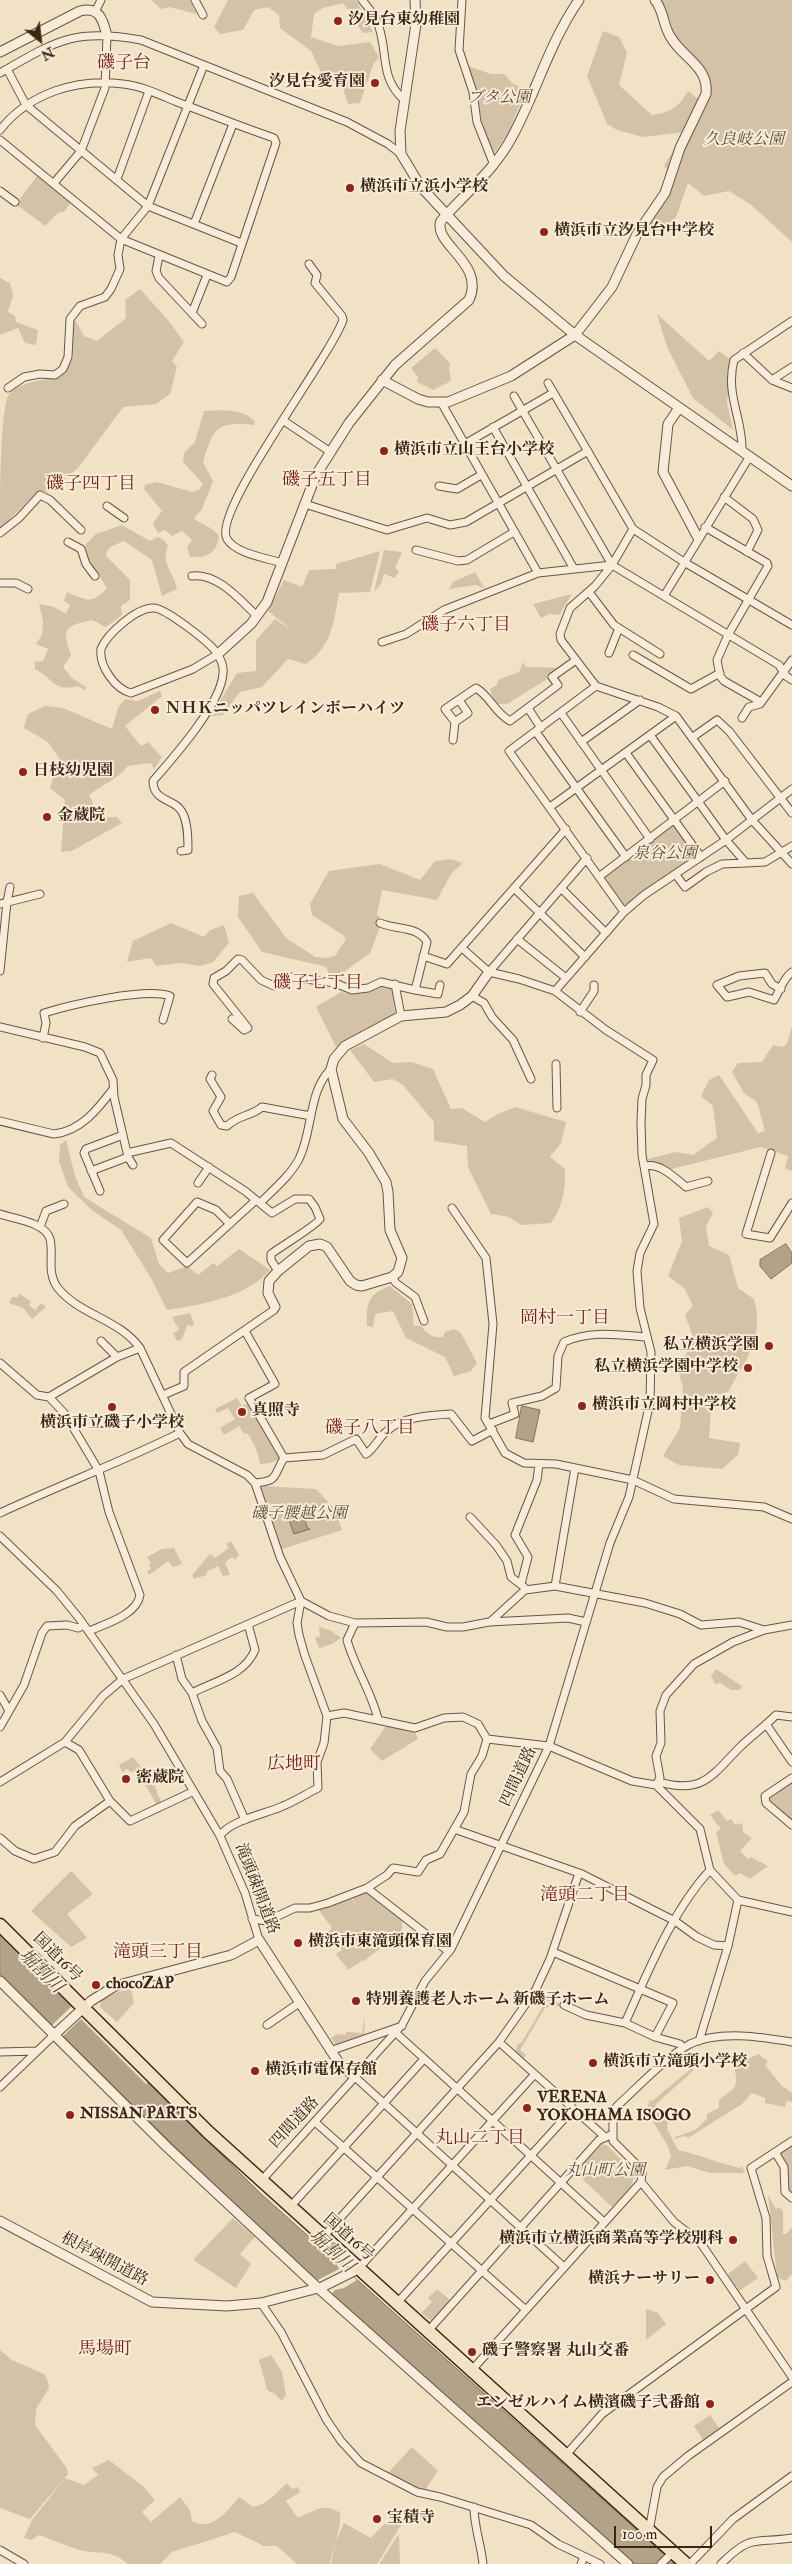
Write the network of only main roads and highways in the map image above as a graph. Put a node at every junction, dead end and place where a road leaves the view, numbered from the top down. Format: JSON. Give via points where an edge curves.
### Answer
{"nodes":[{"id":1,"x":1,"y":1926,"type":"edge"},
{"id":2,"x":686,"y":2564,"type":"edge"}],
"edges":[{"from":1,"to":2,"type":"highway","name":"国道16号","via":[[81,2009],[323,2237],[354,2271],[396,2304],[648,2531],[670,2555]]}]}
